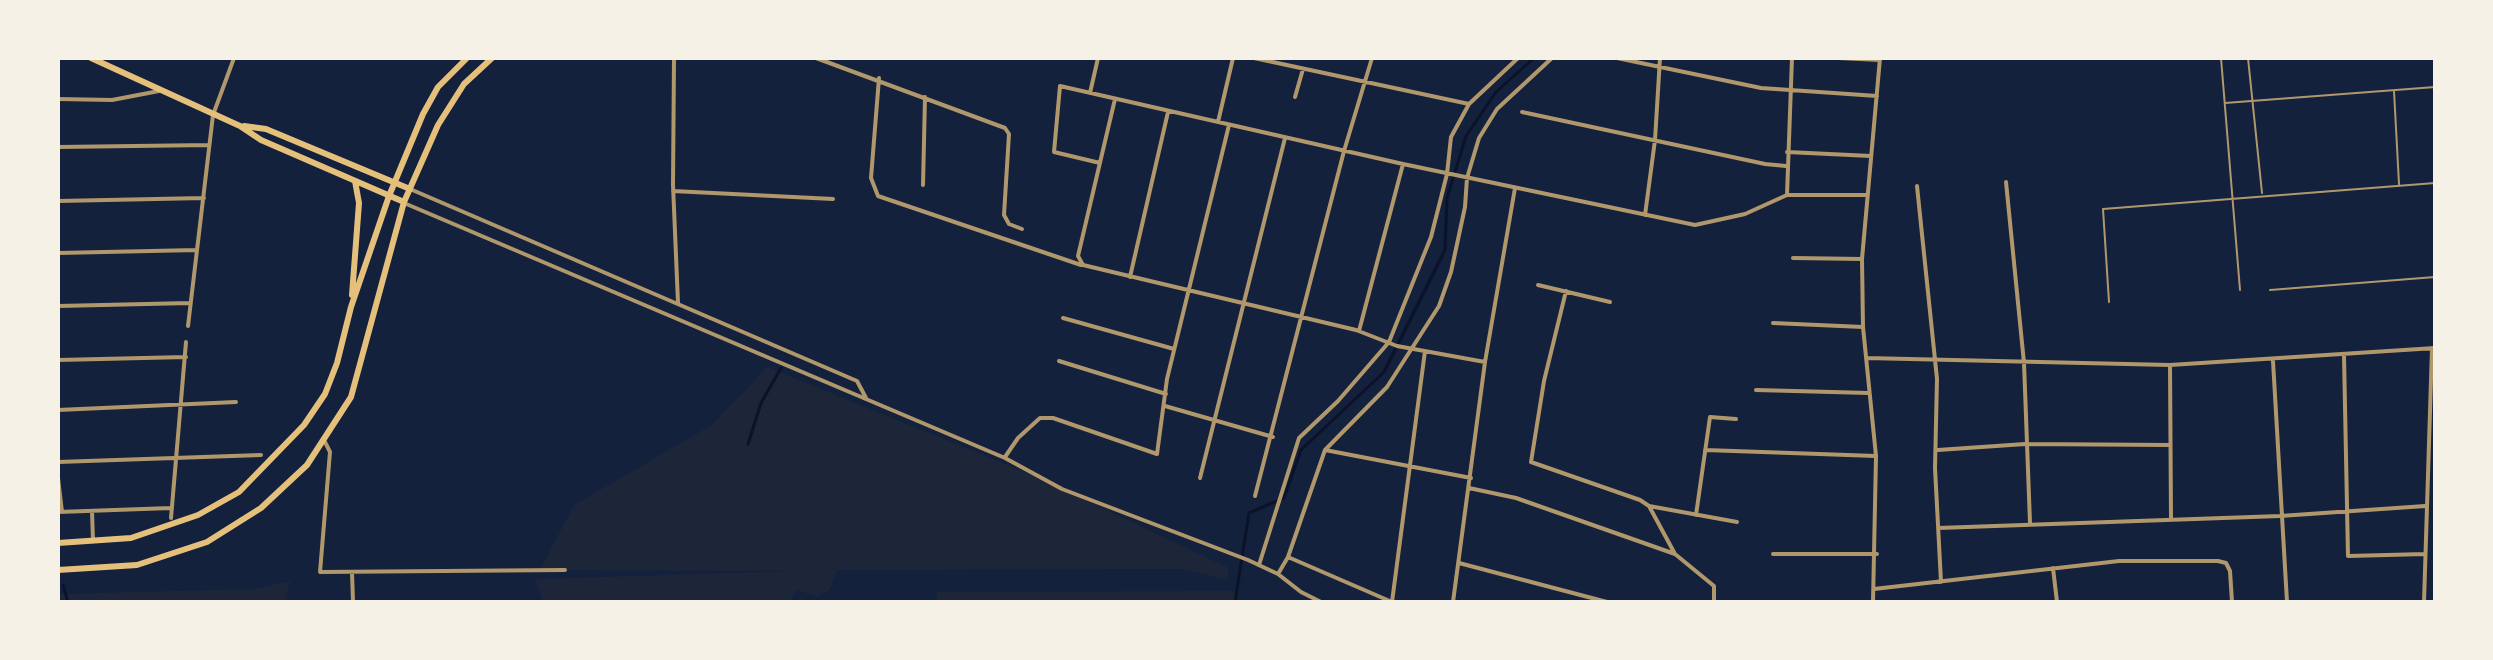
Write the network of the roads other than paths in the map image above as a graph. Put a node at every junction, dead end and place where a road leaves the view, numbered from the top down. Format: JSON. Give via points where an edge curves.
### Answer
{"nodes":[{"id":1,"x":91,"y":58,"type":"edge"},
{"id":2,"x":234,"y":58,"type":"edge"},
{"id":3,"x":467,"y":58,"type":"edge"},
{"id":4,"x":492,"y":58,"type":"edge"},
{"id":5,"x":674,"y":58,"type":"edge"},
{"id":6,"x":816,"y":58,"type":"edge"},
{"id":7,"x":1098,"y":58,"type":"edge"},
{"id":8,"x":1233,"y":58,"type":"edge"},
{"id":9,"x":1254,"y":58,"type":"edge"},
{"id":10,"x":1372,"y":58,"type":"edge"},
{"id":11,"x":1518,"y":58,"type":"edge"},
{"id":12,"x":1552,"y":58,"type":"edge"},
{"id":13,"x":1617,"y":58,"type":"edge"},
{"id":14,"x":1660,"y":58,"type":"edge"},
{"id":15,"x":1792,"y":58,"type":"edge"},
{"id":16,"x":1838,"y":58,"type":"edge"},
{"id":17,"x":2221,"y":58,"type":"edge"},
{"id":18,"x":2248,"y":58,"type":"edge"},
{"id":19,"x":1880,"y":59,"type":"edge"},
{"id":20,"x":1659,"y":67,"type":"junction"},
{"id":21,"x":1303,"y":69,"type":"junction"},
{"id":22,"x":879,"y":78,"type":"junction"},
{"id":23,"x":1365,"y":82,"type":"junction"},
{"id":24,"x":2435,"y":87,"type":"edge"},
{"id":25,"x":1790,"y":90,"type":"junction"},
{"id":26,"x":2394,"y":90,"type":"junction"},
{"id":27,"x":159,"y":91,"type":"junction"},
{"id":28,"x":1090,"y":93,"type":"junction"},
{"id":29,"x":1877,"y":96,"type":"junction"},
{"id":30,"x":925,"y":97,"type":"junction"},
{"id":31,"x":1295,"y":97,"type":"dead end"},
{"id":32,"x":58,"y":99,"type":"edge"},
{"id":33,"x":1115,"y":99,"type":"junction"},
{"id":34,"x":2251,"y":101,"type":"junction"},
{"id":35,"x":2224,"y":103,"type":"junction"},
{"id":36,"x":1469,"y":104,"type":"junction"},
{"id":37,"x":1169,"y":111,"type":"junction"},
{"id":38,"x":1522,"y":112,"type":"dead end"},
{"id":39,"x":213,"y":115,"type":"junction"},
{"id":40,"x":1218,"y":122,"type":"junction"},
{"id":41,"x":1229,"y":125,"type":"junction"},
{"id":42,"x":240,"y":126,"type":"junction"},
{"id":43,"x":1285,"y":138,"type":"junction"},
{"id":44,"x":1655,"y":140,"type":"junction"},
{"id":45,"x":209,"y":145,"type":"junction"},
{"id":46,"x":58,"y":147,"type":"edge"},
{"id":47,"x":1344,"y":151,"type":"junction"},
{"id":48,"x":1787,"y":152,"type":"junction"},
{"id":49,"x":1871,"y":156,"type":"junction"},
{"id":50,"x":1100,"y":163,"type":"junction"},
{"id":51,"x":1403,"y":164,"type":"junction"},
{"id":52,"x":1786,"y":166,"type":"junction"},
{"id":53,"x":400,"y":168,"type":"junction"},
{"id":54,"x":1449,"y":174,"type":"junction"},
{"id":55,"x":1465,"y":177,"type":"junction"},
{"id":56,"x":381,"y":178,"type":"junction"},
{"id":57,"x":355,"y":181,"type":"junction"},
{"id":58,"x":2006,"y":182,"type":"dead end"},
{"id":59,"x":394,"y":183,"type":"junction"},
{"id":60,"x":2435,"y":183,"type":"edge"},
{"id":61,"x":923,"y":185,"type":"dead end"},
{"id":62,"x":1917,"y":186,"type":"dead end"},
{"id":63,"x":2399,"y":187,"type":"junction"},
{"id":64,"x":1515,"y":188,"type":"junction"},
{"id":65,"x":410,"y":189,"type":"junction"},
{"id":66,"x":673,"y":191,"type":"junction"},
{"id":67,"x":2262,"y":194,"type":"junction"},
{"id":68,"x":1787,"y":195,"type":"junction"},
{"id":69,"x":1866,"y":195,"type":"junction"},
{"id":70,"x":389,"y":196,"type":"junction"},
{"id":71,"x":204,"y":198,"type":"junction"},
{"id":72,"x":2232,"y":198,"type":"junction"},
{"id":73,"x":833,"y":199,"type":"dead end"},
{"id":74,"x":58,"y":201,"type":"edge"},
{"id":75,"x":404,"y":202,"type":"junction"},
{"id":76,"x":1645,"y":215,"type":"junction"},
{"id":77,"x":1022,"y":229,"type":"dead end"},
{"id":78,"x":197,"y":250,"type":"junction"},
{"id":79,"x":58,"y":253,"type":"edge"},
{"id":80,"x":1793,"y":258,"type":"dead end"},
{"id":81,"x":1862,"y":259,"type":"junction"},
{"id":82,"x":1083,"y":265,"type":"junction"},
{"id":83,"x":1130,"y":277,"type":"junction"},
{"id":84,"x":2435,"y":277,"type":"edge"},
{"id":85,"x":1538,"y":285,"type":"dead end"},
{"id":86,"x":2240,"y":290,"type":"dead end"},
{"id":87,"x":2270,"y":290,"type":"dead end"},
{"id":88,"x":1189,"y":291,"type":"junction"},
{"id":89,"x":1566,"y":291,"type":"junction"},
{"id":90,"x":1610,"y":302,"type":"dead end"},
{"id":91,"x":2109,"y":302,"type":"dead end"},
{"id":92,"x":190,"y":303,"type":"junction"},
{"id":93,"x":678,"y":303,"type":"junction"},
{"id":94,"x":1245,"y":304,"type":"junction"},
{"id":95,"x":58,"y":306,"type":"edge"},
{"id":96,"x":351,"y":307,"type":"junction"},
{"id":97,"x":1303,"y":316,"type":"junction"},
{"id":98,"x":1063,"y":318,"type":"dead end"},
{"id":99,"x":1773,"y":323,"type":"dead end"},
{"id":100,"x":188,"y":326,"type":"dead end"},
{"id":101,"x":1863,"y":327,"type":"junction"},
{"id":102,"x":1359,"y":331,"type":"junction"},
{"id":103,"x":186,"y":342,"type":"dead end"},
{"id":104,"x":1389,"y":342,"type":"junction"},
{"id":105,"x":2433,"y":348,"type":"edge"},
{"id":106,"x":1174,"y":349,"type":"junction"},
{"id":107,"x":1413,"y":349,"type":"junction"},
{"id":108,"x":1425,"y":351,"type":"junction"},
{"id":109,"x":2344,"y":356,"type":"junction"},
{"id":110,"x":186,"y":357,"type":"junction"},
{"id":111,"x":1866,"y":358,"type":"junction"},
{"id":112,"x":1933,"y":358,"type":"junction"},
{"id":113,"x":58,"y":360,"type":"edge"},
{"id":114,"x":1059,"y":361,"type":"dead end"},
{"id":115,"x":2273,"y":361,"type":"junction"},
{"id":116,"x":1485,"y":362,"type":"junction"},
{"id":117,"x":2024,"y":363,"type":"junction"},
{"id":118,"x":2170,"y":365,"type":"junction"},
{"id":119,"x":1756,"y":390,"type":"dead end"},
{"id":120,"x":1869,"y":393,"type":"junction"},
{"id":121,"x":1166,"y":394,"type":"junction"},
{"id":122,"x":867,"y":400,"type":"junction"},
{"id":123,"x":236,"y":402,"type":"dead end"},
{"id":124,"x":181,"y":405,"type":"junction"},
{"id":125,"x":1165,"y":406,"type":"junction"},
{"id":126,"x":58,"y":410,"type":"edge"},
{"id":127,"x":1736,"y":419,"type":"dead end"},
{"id":128,"x":1216,"y":422,"type":"junction"},
{"id":129,"x":1273,"y":437,"type":"junction"},
{"id":130,"x":325,"y":442,"type":"junction"},
{"id":131,"x":2025,"y":444,"type":"junction"},
{"id":132,"x":2170,"y":445,"type":"junction"},
{"id":133,"x":1325,"y":450,"type":"junction"},
{"id":134,"x":1705,"y":450,"type":"junction"},
{"id":135,"x":1938,"y":450,"type":"junction"},
{"id":136,"x":261,"y":455,"type":"dead end"},
{"id":137,"x":1876,"y":456,"type":"junction"},
{"id":138,"x":1005,"y":458,"type":"junction"},
{"id":139,"x":176,"y":459,"type":"junction"},
{"id":140,"x":58,"y":462,"type":"edge"},
{"id":141,"x":1410,"y":469,"type":"junction"},
{"id":142,"x":58,"y":478,"type":"edge"},
{"id":143,"x":1200,"y":478,"type":"dead end"},
{"id":144,"x":1471,"y":478,"type":"junction"},
{"id":145,"x":1469,"y":488,"type":"junction"},
{"id":146,"x":1255,"y":496,"type":"dead end"},
{"id":147,"x":2435,"y":502,"type":"edge"},
{"id":148,"x":2426,"y":504,"type":"junction"},
{"id":149,"x":1649,"y":506,"type":"junction"},
{"id":150,"x":171,"y":508,"type":"junction"},
{"id":151,"x":2346,"y":510,"type":"junction"},
{"id":152,"x":92,"y":511,"type":"junction"},
{"id":153,"x":60,"y":512,"type":"edge"},
{"id":154,"x":1696,"y":515,"type":"junction"},
{"id":155,"x":2280,"y":516,"type":"junction"},
{"id":156,"x":171,"y":518,"type":"dead end"},
{"id":157,"x":2171,"y":519,"type":"junction"},
{"id":158,"x":1737,"y":522,"type":"dead end"},
{"id":159,"x":2030,"y":523,"type":"junction"},
{"id":160,"x":1938,"y":528,"type":"junction"},
{"id":161,"x":93,"y":542,"type":"junction"},
{"id":162,"x":58,"y":543,"type":"edge"},
{"id":163,"x":1675,"y":554,"type":"junction"},
{"id":164,"x":1773,"y":554,"type":"dead end"},
{"id":165,"x":1877,"y":554,"type":"junction"},
{"id":166,"x":2425,"y":554,"type":"junction"},
{"id":167,"x":1288,"y":557,"type":"junction"},
{"id":168,"x":1459,"y":563,"type":"junction"},
{"id":169,"x":1259,"y":565,"type":"junction"},
{"id":170,"x":2053,"y":568,"type":"junction"},
{"id":171,"x":58,"y":570,"type":"edge"},
{"id":172,"x":565,"y":570,"type":"dead end"},
{"id":173,"x":352,"y":572,"type":"junction"},
{"id":174,"x":1277,"y":573,"type":"junction"},
{"id":175,"x":1941,"y":582,"type":"junction"},
{"id":176,"x":1874,"y":589,"type":"junction"},
{"id":177,"x":353,"y":602,"type":"edge"},
{"id":178,"x":1321,"y":602,"type":"edge"},
{"id":179,"x":1392,"y":602,"type":"edge"},
{"id":180,"x":1453,"y":602,"type":"edge"},
{"id":181,"x":1607,"y":602,"type":"edge"},
{"id":182,"x":1714,"y":602,"type":"edge"},
{"id":183,"x":1873,"y":602,"type":"edge"},
{"id":184,"x":2057,"y":602,"type":"edge"},
{"id":185,"x":2232,"y":602,"type":"edge"},
{"id":186,"x":2287,"y":602,"type":"edge"},
{"id":187,"x":2424,"y":602,"type":"edge"}],
"edges":[{"from":1,"to":27,"type":"main road"},
{"from":2,"to":39,"type":"street"},
{"from":3,"to":53,"type":"main road","via":[[429,100]]},
{"from":4,"to":65,"type":"main road","via":[[449,106]]},
{"from":5,"to":66,"type":"street"},
{"from":6,"to":22,"type":"street"},
{"from":7,"to":28,"type":"street"},
{"from":8,"to":40,"type":"street"},
{"from":9,"to":21,"type":"street"},
{"from":10,"to":23,"type":"street"},
{"from":11,"to":36,"type":"street"},
{"from":12,"to":55,"type":"street","via":[[1497,109]]},
{"from":13,"to":20,"type":"street"},
{"from":14,"to":20,"type":"street"},
{"from":15,"to":25,"type":"street"},
{"from":16,"to":19,"type":"street"},
{"from":17,"to":35,"type":"lane"},
{"from":18,"to":34,"type":"lane"},
{"from":19,"to":29,"type":"street"},
{"from":20,"to":25,"type":"street"},
{"from":20,"to":44,"type":"street"},
{"from":21,"to":23,"type":"street"},
{"from":21,"to":31,"type":"street"},
{"from":22,"to":30,"type":"street"},
{"from":22,"to":82,"type":"street","via":[[871,178],[878,196]]},
{"from":23,"to":36,"type":"street"},
{"from":23,"to":47,"type":"street"},
{"from":24,"to":26,"type":"lane"},
{"from":25,"to":29,"type":"street"},
{"from":25,"to":48,"type":"street"},
{"from":26,"to":34,"type":"lane"},
{"from":26,"to":63,"type":"lane"},
{"from":27,"to":32,"type":"street","via":[[112,100]]},
{"from":27,"to":39,"type":"main road"},
{"from":28,"to":33,"type":"street"},
{"from":28,"to":50,"type":"street","via":[[1060,86],[1054,152]]},
{"from":29,"to":49,"type":"street"},
{"from":30,"to":61,"type":"street"},
{"from":30,"to":77,"type":"street","via":[[1005,128],[1009,134],[1004,215],[1009,224]]},
{"from":33,"to":37,"type":"street"},
{"from":33,"to":50,"type":"street"},
{"from":34,"to":35,"type":"lane"},
{"from":34,"to":67,"type":"lane"},
{"from":35,"to":72,"type":"lane"},
{"from":36,"to":54,"type":"street","via":[[1451,137]]},
{"from":37,"to":40,"type":"street"},
{"from":37,"to":83,"type":"street"},
{"from":38,"to":44,"type":"street"},
{"from":39,"to":42,"type":"main road"},
{"from":39,"to":45,"type":"street"},
{"from":40,"to":41,"type":"street"},
{"from":41,"to":43,"type":"street"},
{"from":41,"to":88,"type":"street"},
{"from":42,"to":56,"type":"main road","via":[[266,129]]},
{"from":42,"to":57,"type":"main road"},
{"from":43,"to":47,"type":"street"},
{"from":43,"to":94,"type":"street"},
{"from":44,"to":52,"type":"street"},
{"from":44,"to":76,"type":"street"},
{"from":45,"to":46,"type":"street"},
{"from":45,"to":71,"type":"street"},
{"from":47,"to":51,"type":"street"},
{"from":47,"to":97,"type":"street"},
{"from":48,"to":49,"type":"street"},
{"from":48,"to":52,"type":"street"},
{"from":49,"to":69,"type":"street"},
{"from":50,"to":82,"type":"street","via":[[1078,256]]},
{"from":51,"to":54,"type":"street"},
{"from":51,"to":102,"type":"street"},
{"from":52,"to":68,"type":"street"},
{"from":53,"to":56,"type":"main road"},
{"from":53,"to":59,"type":"main road"},
{"from":54,"to":55,"type":"street"},
{"from":54,"to":104,"type":"street","via":[[1431,237]]},
{"from":55,"to":64,"type":"street"},
{"from":55,"to":107,"type":"street","via":[[1465,207],[1451,272],[1439,306]]},
{"from":56,"to":59,"type":"main road"},
{"from":57,"to":70,"type":"main road"},
{"from":57,"to":96,"type":"main road","via":[[359,203]]},
{"from":58,"to":117,"type":"street"},
{"from":59,"to":65,"type":"main road"},
{"from":59,"to":70,"type":"main road"},
{"from":60,"to":63,"type":"lane"},
{"from":62,"to":112,"type":"street"},
{"from":63,"to":67,"type":"lane"},
{"from":64,"to":76,"type":"street"},
{"from":64,"to":116,"type":"street"},
{"from":65,"to":75,"type":"main road"},
{"from":65,"to":93,"type":"street"},
{"from":66,"to":73,"type":"street"},
{"from":66,"to":93,"type":"street"},
{"from":67,"to":72,"type":"lane"},
{"from":68,"to":69,"type":"street"},
{"from":68,"to":76,"type":"street","via":[[1745,214],[1695,225]]},
{"from":69,"to":81,"type":"street"},
{"from":70,"to":75,"type":"main road"},
{"from":70,"to":96,"type":"main road"},
{"from":71,"to":74,"type":"street"},
{"from":71,"to":78,"type":"street"},
{"from":72,"to":86,"type":"lane"},
{"from":72,"to":91,"type":"lane","via":[[2103,209]]},
{"from":75,"to":122,"type":"street"},
{"from":75,"to":130,"type":"main road","via":[[361,371]]},
{"from":78,"to":79,"type":"street"},
{"from":78,"to":92,"type":"street"},
{"from":80,"to":81,"type":"street"},
{"from":81,"to":101,"type":"street"},
{"from":82,"to":83,"type":"street"},
{"from":83,"to":88,"type":"street"},
{"from":84,"to":87,"type":"lane"},
{"from":85,"to":89,"type":"street"},
{"from":88,"to":94,"type":"street"},
{"from":88,"to":106,"type":"street"},
{"from":89,"to":90,"type":"street"},
{"from":89,"to":149,"type":"street","via":[[1531,462]]},
{"from":92,"to":95,"type":"street"},
{"from":92,"to":100,"type":"street"},
{"from":93,"to":122,"type":"street","via":[[857,381]]},
{"from":94,"to":97,"type":"street"},
{"from":94,"to":128,"type":"street"},
{"from":96,"to":161,"type":"main road","via":[[325,394],[260,473],[217,505],[176,526]]},
{"from":97,"to":102,"type":"street"},
{"from":97,"to":129,"type":"street"},
{"from":98,"to":106,"type":"street"},
{"from":99,"to":101,"type":"street"},
{"from":101,"to":111,"type":"street"},
{"from":102,"to":104,"type":"street"},
{"from":103,"to":110,"type":"street"},
{"from":104,"to":107,"type":"street"},
{"from":104,"to":169,"type":"street","via":[[1299,438]]},
{"from":105,"to":109,"type":"street"},
{"from":105,"to":148,"type":"street"},
{"from":106,"to":121,"type":"street"},
{"from":107,"to":108,"type":"street"},
{"from":107,"to":133,"type":"street","via":[[1387,387]]},
{"from":108,"to":116,"type":"street"},
{"from":108,"to":141,"type":"street"},
{"from":109,"to":115,"type":"street"},
{"from":109,"to":151,"type":"street"},
{"from":110,"to":113,"type":"street"},
{"from":110,"to":124,"type":"street"},
{"from":111,"to":112,"type":"street"},
{"from":111,"to":120,"type":"street"},
{"from":112,"to":117,"type":"street"},
{"from":112,"to":135,"type":"street"},
{"from":114,"to":121,"type":"street"},
{"from":115,"to":118,"type":"street"},
{"from":115,"to":155,"type":"street"},
{"from":116,"to":144,"type":"street"},
{"from":117,"to":118,"type":"street"},
{"from":117,"to":131,"type":"street"},
{"from":118,"to":132,"type":"street"},
{"from":119,"to":120,"type":"street"},
{"from":120,"to":137,"type":"street"},
{"from":121,"to":125,"type":"street"},
{"from":122,"to":138,"type":"street"},
{"from":123,"to":124,"type":"street"},
{"from":124,"to":126,"type":"street"},
{"from":124,"to":139,"type":"street"},
{"from":125,"to":128,"type":"street"},
{"from":125,"to":138,"type":"street","via":[[1157,454],[1040,418]]},
{"from":127,"to":134,"type":"street","via":[[1710,417]]},
{"from":128,"to":129,"type":"street"},
{"from":128,"to":143,"type":"street"},
{"from":129,"to":146,"type":"street"},
{"from":130,"to":171,"type":"main road","via":[[261,508],[207,542],[137,565]]},
{"from":130,"to":173,"type":"street","via":[[330,452],[320,572]]},
{"from":131,"to":132,"type":"street"},
{"from":131,"to":135,"type":"street"},
{"from":131,"to":159,"type":"street"},
{"from":132,"to":157,"type":"street"},
{"from":133,"to":141,"type":"street"},
{"from":133,"to":167,"type":"street"},
{"from":134,"to":137,"type":"street"},
{"from":134,"to":154,"type":"street"},
{"from":135,"to":160,"type":"street"},
{"from":136,"to":139,"type":"street"},
{"from":137,"to":165,"type":"street"},
{"from":138,"to":169,"type":"street","via":[[1062,489]]},
{"from":139,"to":140,"type":"street"},
{"from":139,"to":150,"type":"street"},
{"from":141,"to":144,"type":"street"},
{"from":141,"to":179,"type":"street"},
{"from":142,"to":153,"type":"street"},
{"from":144,"to":145,"type":"street"},
{"from":145,"to":163,"type":"street","via":[[1516,498]]},
{"from":145,"to":168,"type":"street"},
{"from":147,"to":148,"type":"street"},
{"from":148,"to":151,"type":"street"},
{"from":148,"to":166,"type":"street"},
{"from":149,"to":154,"type":"street"},
{"from":149,"to":163,"type":"street"},
{"from":150,"to":152,"type":"street"},
{"from":150,"to":156,"type":"street"},
{"from":151,"to":155,"type":"street"},
{"from":151,"to":166,"type":"street","via":[[2348,556]]},
{"from":152,"to":153,"type":"street"},
{"from":152,"to":161,"type":"street"},
{"from":154,"to":158,"type":"street"},
{"from":155,"to":157,"type":"street"},
{"from":155,"to":186,"type":"street"},
{"from":157,"to":159,"type":"street"},
{"from":159,"to":160,"type":"street"},
{"from":160,"to":175,"type":"street"},
{"from":161,"to":162,"type":"main road"},
{"from":163,"to":182,"type":"street","via":[[1714,586]]},
{"from":164,"to":165,"type":"street"},
{"from":165,"to":176,"type":"street"},
{"from":166,"to":187,"type":"street"},
{"from":167,"to":174,"type":"street"},
{"from":167,"to":179,"type":"street"},
{"from":168,"to":180,"type":"street"},
{"from":168,"to":181,"type":"street"},
{"from":169,"to":174,"type":"street"},
{"from":170,"to":175,"type":"street"},
{"from":170,"to":184,"type":"street"},
{"from":170,"to":185,"type":"street","via":[[2119,561],[2226,563]]},
{"from":172,"to":173,"type":"street"},
{"from":173,"to":177,"type":"street"},
{"from":174,"to":178,"type":"street"},
{"from":175,"to":176,"type":"street"},
{"from":176,"to":183,"type":"street"}]}
